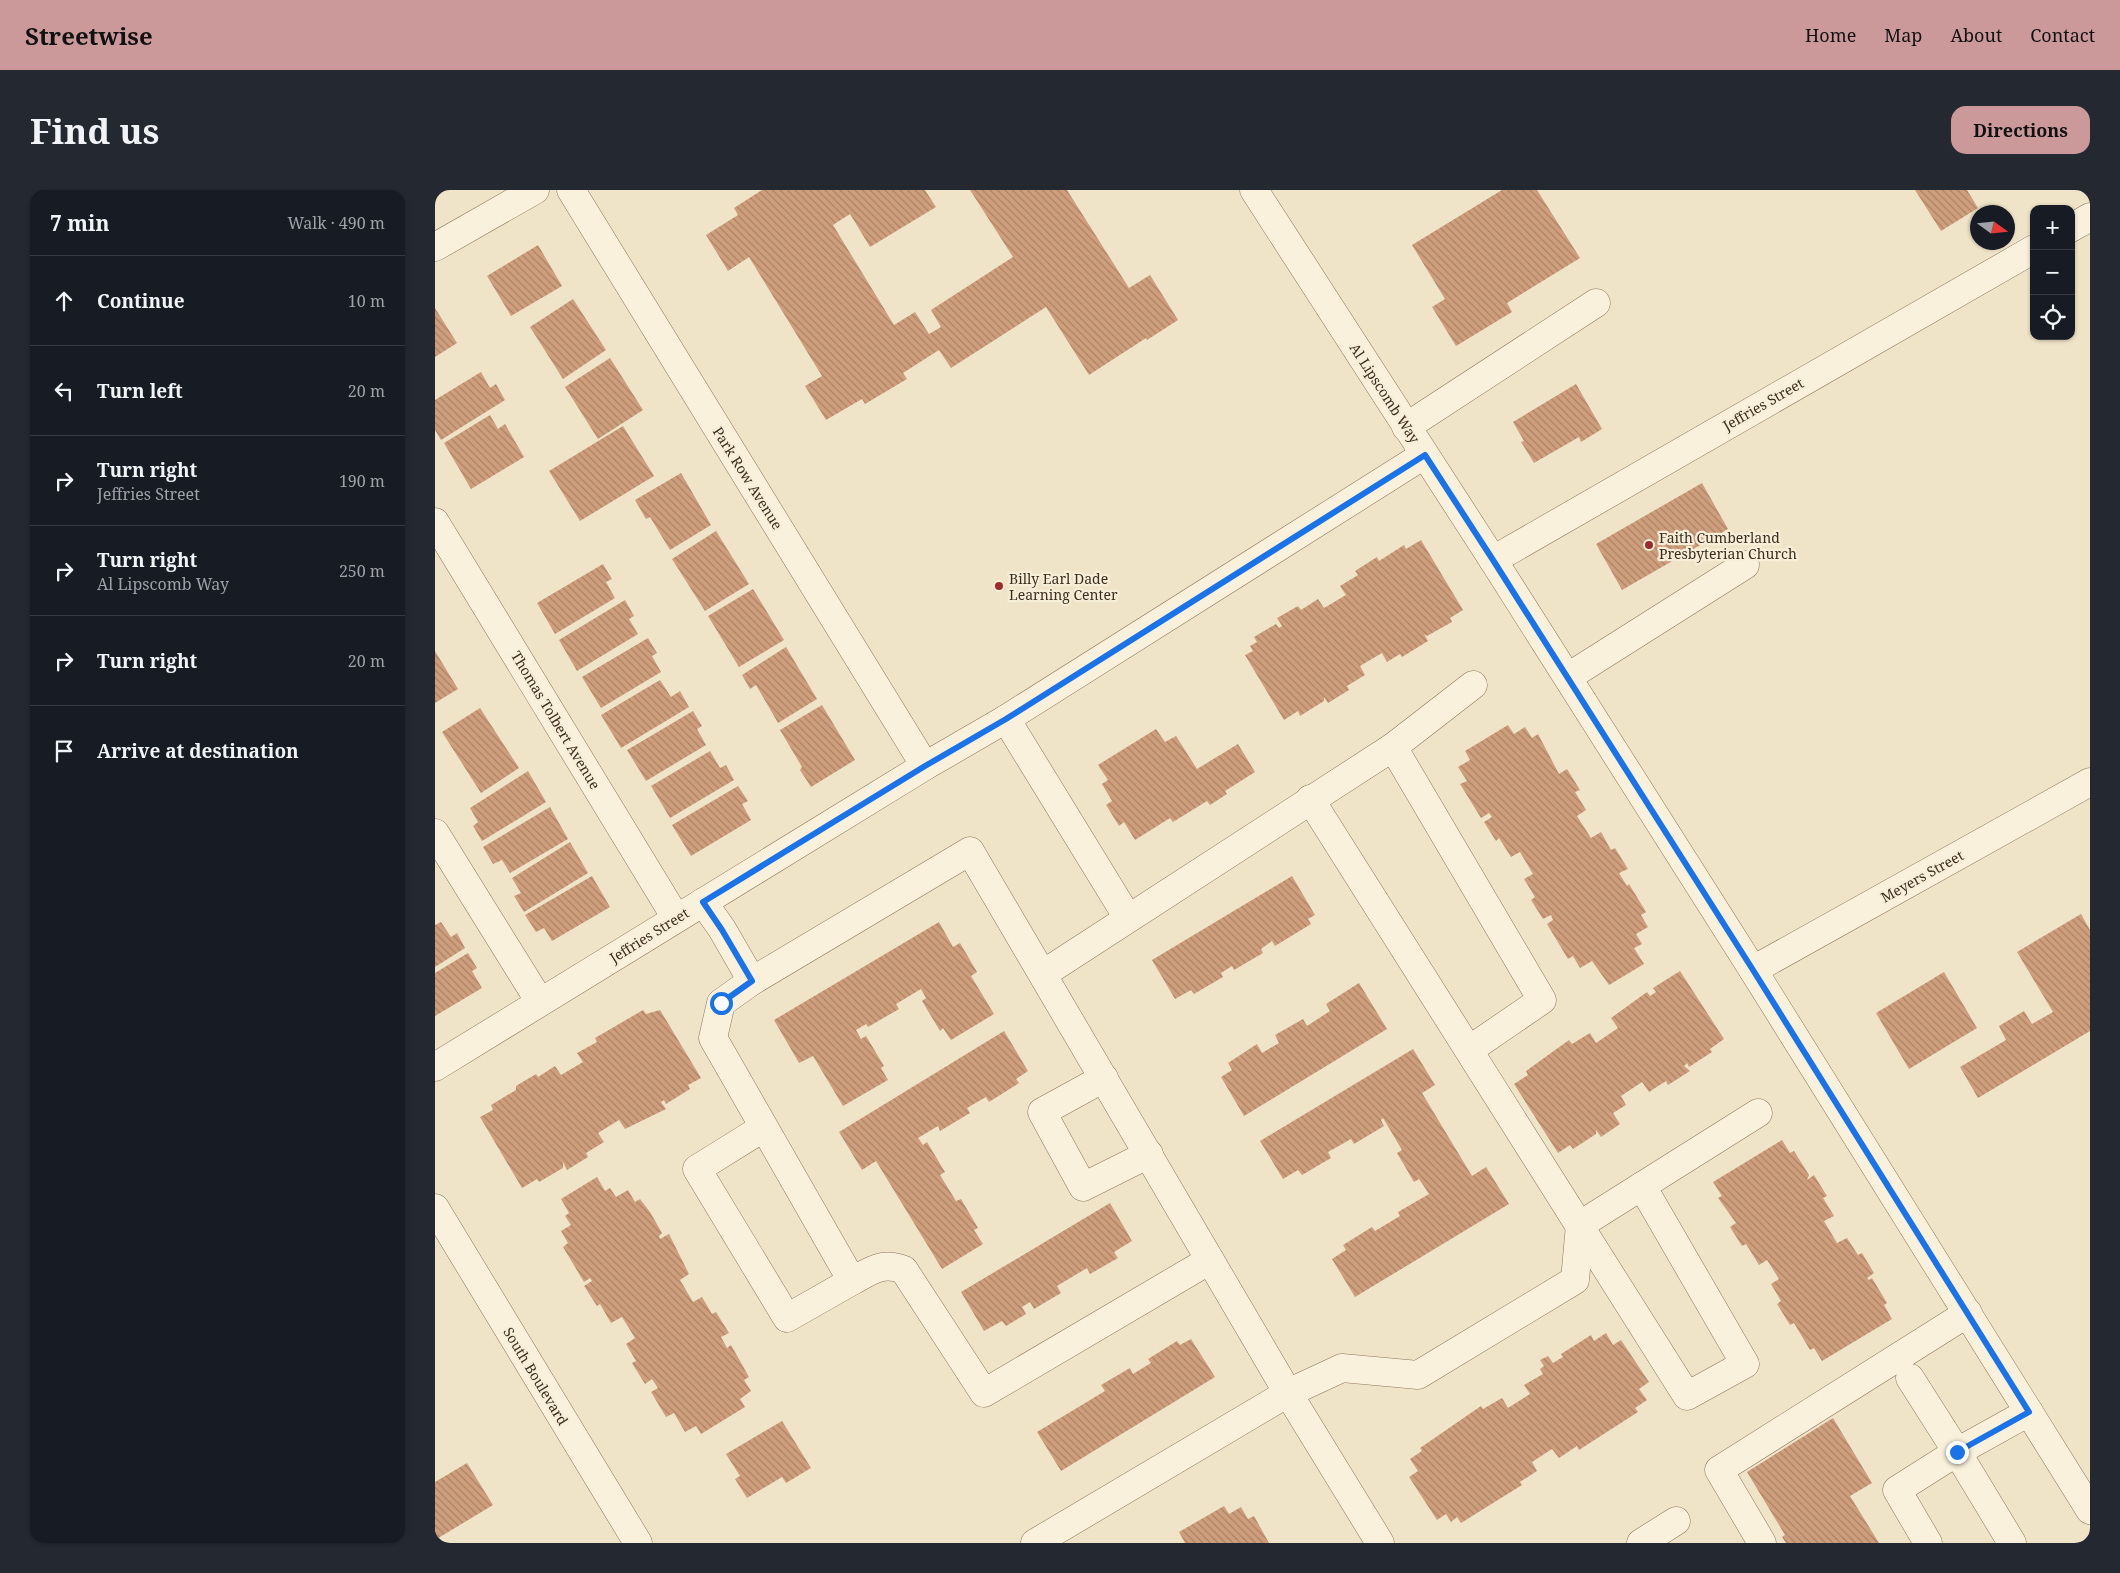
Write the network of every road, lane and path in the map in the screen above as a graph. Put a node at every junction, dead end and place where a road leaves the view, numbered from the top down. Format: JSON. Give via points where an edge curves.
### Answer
{"nodes":[{"id":1,"x":535,"y":190,"type":"edge"},
{"id":2,"x":571,"y":190,"type":"edge"},
{"id":3,"x":1255,"y":190,"type":"edge"},
{"id":4,"x":2090,"y":217,"type":"edge"},
{"id":5,"x":2075,"y":226,"type":"edge"},
{"id":6,"x":435,"y":247,"type":"edge"},
{"id":7,"x":2032,"y":250,"type":"edge"},
{"id":8,"x":1596,"y":303,"type":"dead end"},
{"id":9,"x":1406,"y":427,"type":"junction"},
{"id":10,"x":1425,"y":455,"type":"junction"},
{"id":11,"x":435,"y":522,"type":"edge"},
{"id":12,"x":1493,"y":560,"type":"junction"},
{"id":13,"x":1745,"y":565,"type":"dead end"},
{"id":14,"x":1567,"y":677,"type":"junction"},
{"id":15,"x":1473,"y":685,"type":"dead end"},
{"id":16,"x":1006,"y":719,"type":"junction"},
{"id":17,"x":1393,"y":747,"type":"junction"},
{"id":18,"x":925,"y":766,"type":"junction"},
{"id":19,"x":2090,"y":782,"type":"edge"},
{"id":20,"x":1310,"y":799,"type":"junction"},
{"id":21,"x":435,"y":833,"type":"edge"},
{"id":22,"x":703,"y":902,"type":"junction"},
{"id":23,"x":676,"y":918,"type":"junction"},
{"id":24,"x":1128,"y":918,"type":"junction"},
{"id":25,"x":1753,"y":970,"type":"junction"},
{"id":26,"x":1043,"y":974,"type":"junction"},
{"id":27,"x":752,"y":981,"type":"junction"},
{"id":28,"x":540,"y":1002,"type":"junction"},
{"id":29,"x":1469,"y":1050,"type":"junction"},
{"id":30,"x":435,"y":1067,"type":"edge"},
{"id":31,"x":1104,"y":1078,"type":"junction"},
{"id":32,"x":1758,"y":1113,"type":"dead end"},
{"id":33,"x":763,"y":1128,"type":"junction"},
{"id":34,"x":1149,"y":1154,"type":"junction"},
{"id":35,"x":1642,"y":1186,"type":"junction"},
{"id":36,"x":435,"y":1208,"type":"edge"},
{"id":37,"x":1580,"y":1225,"type":"junction"},
{"id":38,"x":1210,"y":1260,"type":"junction"},
{"id":39,"x":852,"y":1281,"type":"junction"},
{"id":40,"x":1969,"y":1313,"type":"junction"},
{"id":41,"x":1910,"y":1378,"type":"dead end"},
{"id":42,"x":1288,"y":1393,"type":"junction"},
{"id":43,"x":2029,"y":1412,"type":"junction"},
{"id":44,"x":1957,"y":1452,"type":"junction"},
{"id":45,"x":2090,"y":1510,"type":"edge"},
{"id":46,"x":1675,"y":1521,"type":"dead end"},
{"id":47,"x":638,"y":1543,"type":"edge"},
{"id":48,"x":1035,"y":1543,"type":"edge"},
{"id":49,"x":1380,"y":1543,"type":"edge"},
{"id":50,"x":1641,"y":1543,"type":"edge"},
{"id":51,"x":1762,"y":1543,"type":"edge"},
{"id":52,"x":1928,"y":1543,"type":"edge"},
{"id":53,"x":2013,"y":1543,"type":"edge"}],
"edges":[{"from":1,"to":6,"type":"street"},
{"from":2,"to":18,"type":"street","name":"Park Row Avenue"},
{"from":3,"to":9,"type":"street","name":"Al Lipscomb Way"},
{"from":4,"to":5,"type":"street"},
{"from":7,"to":12,"type":"street","name":"Jeffries Street"},
{"from":8,"to":9,"type":"street"},
{"from":9,"to":10,"type":"street","name":"Al Lipscomb Way"},
{"from":10,"to":12,"type":"street","name":"Al Lipscomb Way"},
{"from":10,"to":16,"type":"street","name":"Jeffries Street"},
{"from":11,"to":23,"type":"street","name":"Thomas Tolbert Avenue"},
{"from":12,"to":14,"type":"street","name":"Al Lipscomb Way"},
{"from":13,"to":14,"type":"street"},
{"from":14,"to":25,"type":"street","name":"Al Lipscomb Way"},
{"from":15,"to":17,"type":"street"},
{"from":16,"to":18,"type":"street","name":"Jeffries Street"},
{"from":16,"to":24,"type":"street"},
{"from":17,"to":20,"type":"street"},
{"from":17,"to":29,"type":"street","via":[[1542,1000]]},
{"from":18,"to":22,"type":"street","name":"Jeffries Street"},
{"from":19,"to":25,"type":"street","name":"Meyers Street"},
{"from":20,"to":24,"type":"street"},
{"from":20,"to":29,"type":"street"},
{"from":21,"to":28,"type":"street"},
{"from":22,"to":23,"type":"street","name":"Jeffries Street"},
{"from":22,"to":27,"type":"street"},
{"from":23,"to":28,"type":"street","name":"Jeffries Street"},
{"from":24,"to":26,"type":"street"},
{"from":25,"to":40,"type":"street","name":"Al Lipscomb Way"},
{"from":26,"to":27,"type":"street","via":[[971,850]]},
{"from":26,"to":31,"type":"street"},
{"from":27,"to":33,"type":"street","via":[[721,1003],[713,1038]]},
{"from":28,"to":30,"type":"street","name":"Jeffries Street"},
{"from":29,"to":37,"type":"street"},
{"from":31,"to":34,"type":"street"},
{"from":31,"to":34,"type":"street","via":[[1041,1112],[1083,1186]]},
{"from":32,"to":35,"type":"street"},
{"from":33,"to":39,"type":"street"},
{"from":33,"to":39,"type":"street","via":[[697,1169],[787,1318]]},
{"from":34,"to":38,"type":"street"},
{"from":35,"to":37,"type":"street"},
{"from":35,"to":37,"type":"street","via":[[1745,1364],[1687,1396]]},
{"from":36,"to":47,"type":"street","name":"South Boulevard"},
{"from":37,"to":42,"type":"street","via":[[1575,1280],[1418,1375],[1342,1368]]},
{"from":38,"to":39,"type":"street","via":[[984,1393],[904,1270],[882,1266]]},
{"from":38,"to":42,"type":"street"},
{"from":40,"to":43,"type":"street","name":"Al Lipscomb Way"},
{"from":40,"to":51,"type":"street","via":[[1719,1470]]},
{"from":41,"to":44,"type":"street"},
{"from":42,"to":48,"type":"street"},
{"from":42,"to":49,"type":"street"},
{"from":43,"to":44,"type":"street"},
{"from":43,"to":45,"type":"street","name":"Al Lipscomb Way"},
{"from":44,"to":52,"type":"street","via":[[1897,1490]]},
{"from":44,"to":53,"type":"street"},
{"from":46,"to":50,"type":"street"}]}
